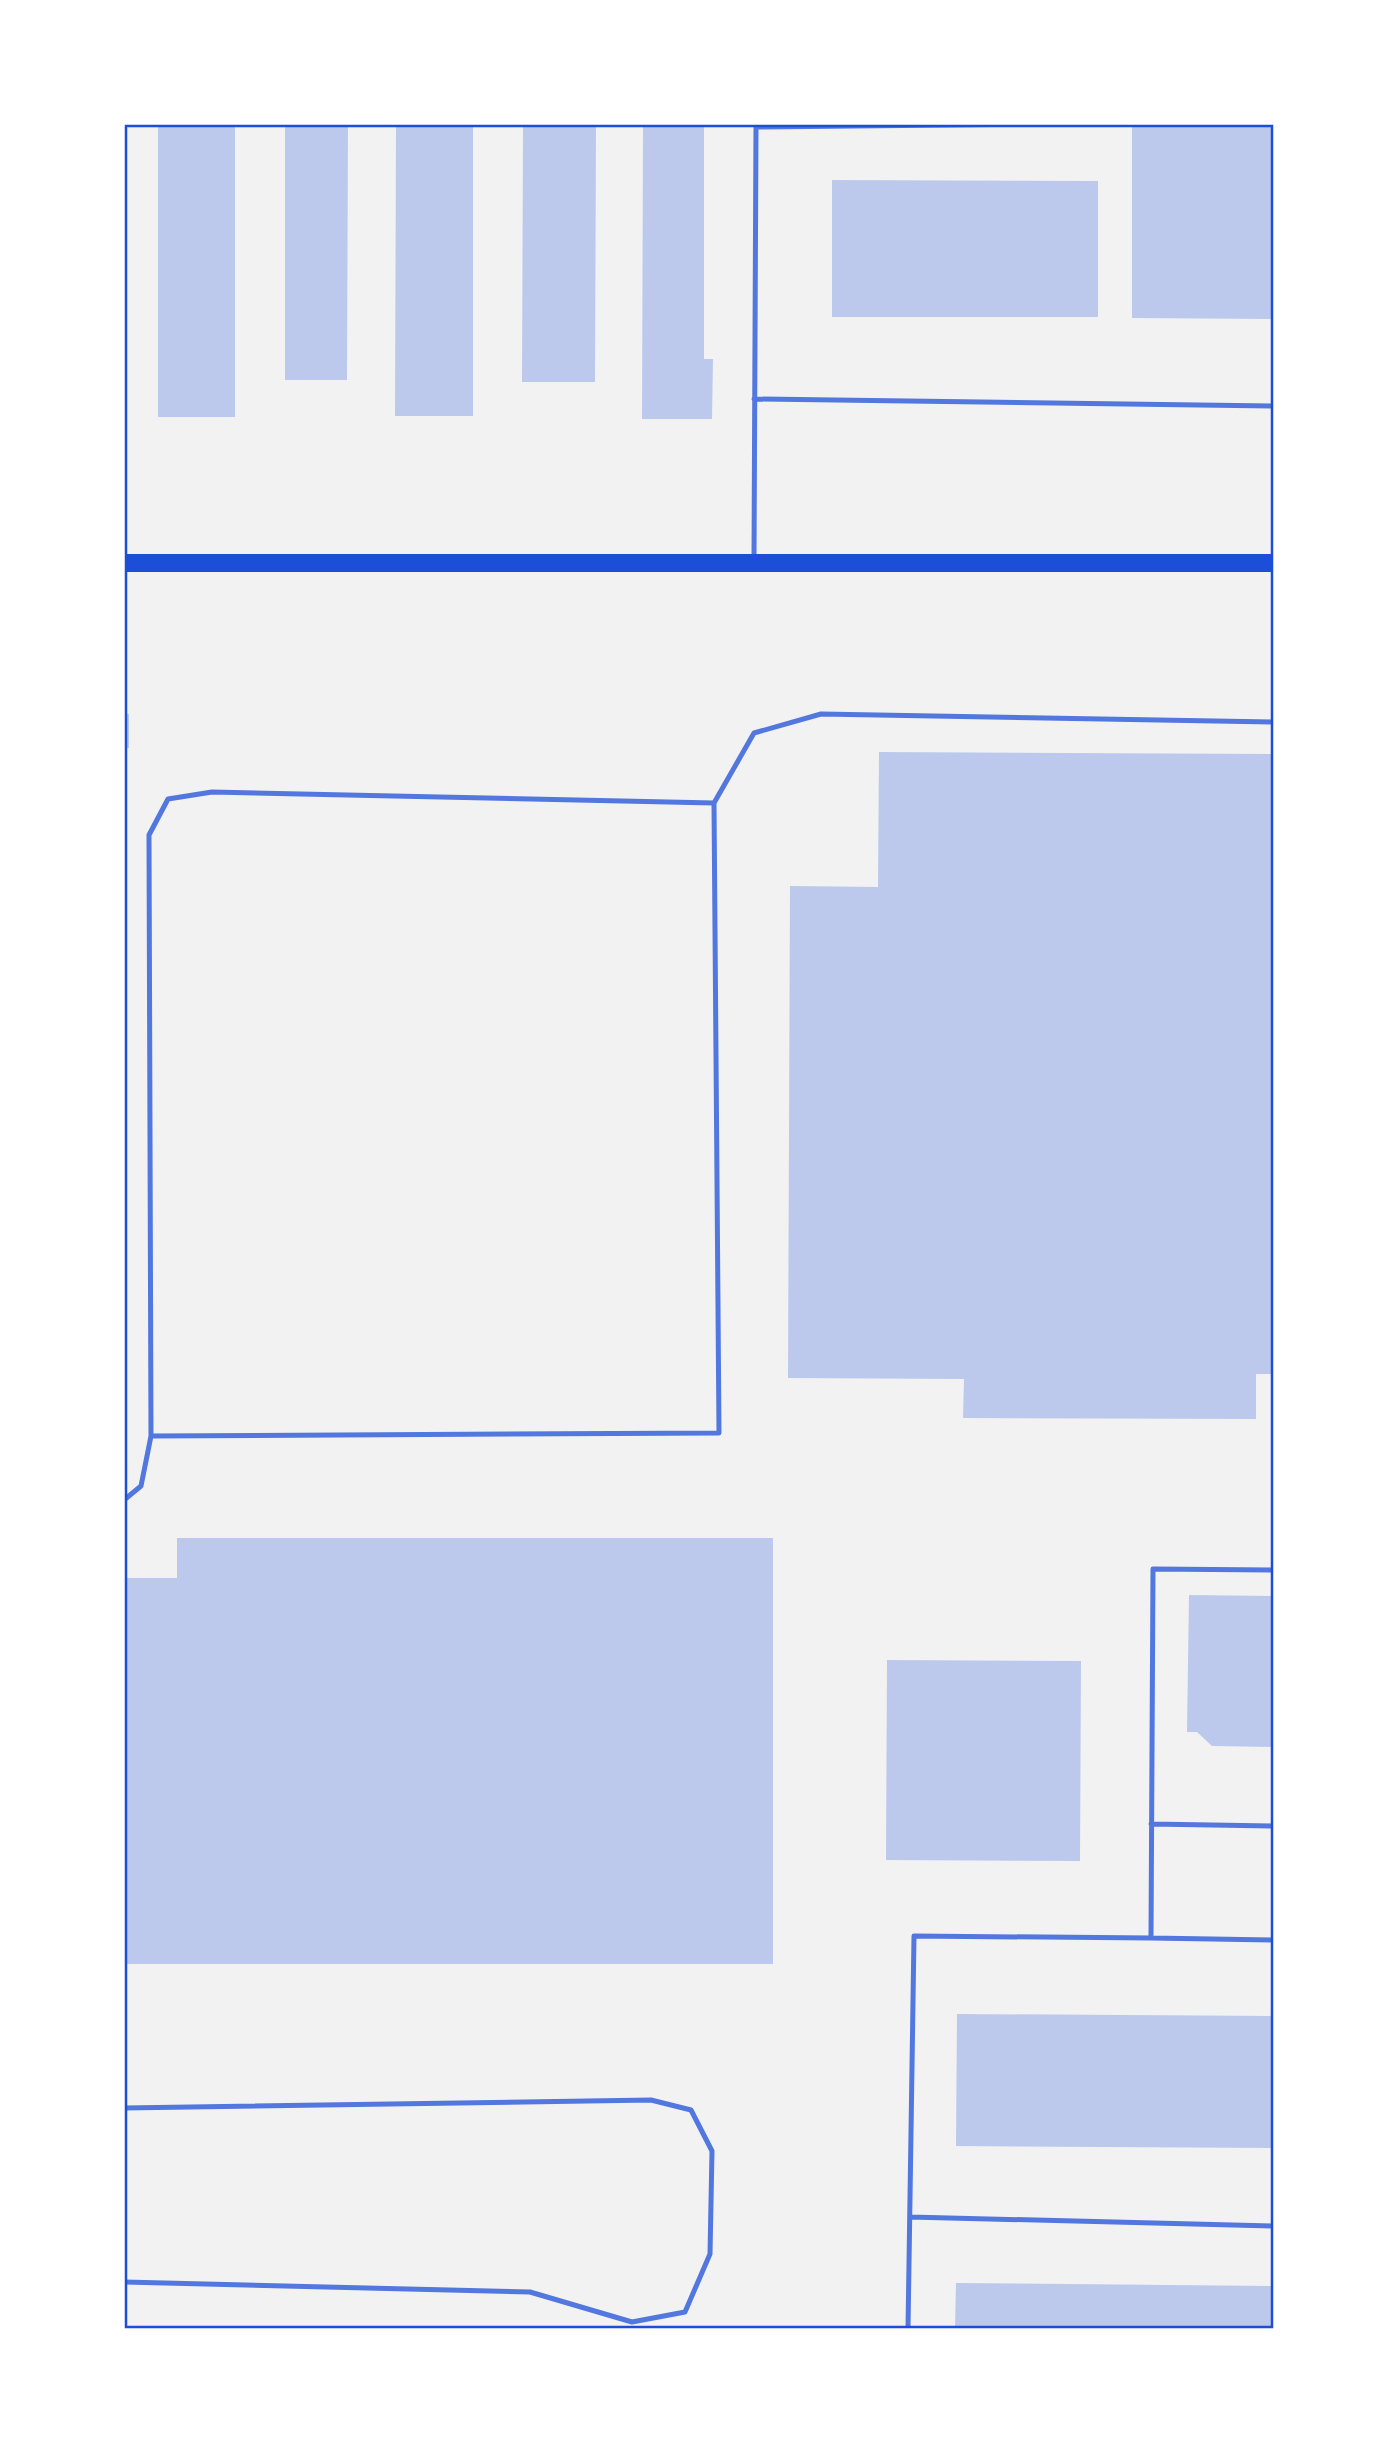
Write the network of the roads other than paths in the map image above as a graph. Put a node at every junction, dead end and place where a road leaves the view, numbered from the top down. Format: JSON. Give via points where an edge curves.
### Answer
{"nodes":[{"id":1,"x":1048,"y":124,"type":"edge"},
{"id":2,"x":756,"y":126,"type":"edge"},
{"id":3,"x":754,"y":399,"type":"junction"},
{"id":4,"x":1274,"y":406,"type":"edge"},
{"id":5,"x":754,"y":562,"type":"junction"},
{"id":6,"x":1274,"y":562,"type":"edge"},
{"id":7,"x":124,"y":563,"type":"edge"},
{"id":8,"x":1274,"y":722,"type":"edge"},
{"id":9,"x":714,"y":803,"type":"junction"},
{"id":10,"x":151,"y":1436,"type":"junction"},
{"id":11,"x":124,"y":1500,"type":"edge"},
{"id":12,"x":1274,"y":1570,"type":"edge"},
{"id":13,"x":1151,"y":1824,"type":"junction"},
{"id":14,"x":1274,"y":1826,"type":"edge"},
{"id":15,"x":1151,"y":1938,"type":"junction"},
{"id":16,"x":1274,"y":1940,"type":"edge"},
{"id":17,"x":124,"y":2108,"type":"edge"},
{"id":18,"x":910,"y":2217,"type":"junction"},
{"id":19,"x":1274,"y":2226,"type":"edge"},
{"id":20,"x":124,"y":2282,"type":"edge"},
{"id":21,"x":908,"y":2329,"type":"edge"}],
"edges":[{"from":1,"to":2,"type":"lane"},
{"from":2,"to":3,"type":"lane"},
{"from":3,"to":4,"type":"lane"},
{"from":3,"to":5,"type":"lane"},
{"from":5,"to":6,"type":"main road"},
{"from":5,"to":7,"type":"main road"},
{"from":8,"to":9,"type":"lane","via":[[821,714],[754,733]]},
{"from":9,"to":10,"type":"lane","via":[[212,792],[168,799],[149,835]]},
{"from":9,"to":10,"type":"lane","via":[[719,1433]]},
{"from":10,"to":11,"type":"lane","via":[[141,1486]]},
{"from":12,"to":13,"type":"lane","via":[[1153,1569]]},
{"from":13,"to":14,"type":"lane"},
{"from":13,"to":15,"type":"lane"},
{"from":15,"to":16,"type":"lane"},
{"from":15,"to":18,"type":"lane","via":[[914,1937]]},
{"from":17,"to":20,"type":"lane","via":[[651,2100],[691,2110],[712,2151],[710,2254],[685,2312],[632,2322],[530,2292]]},
{"from":18,"to":19,"type":"lane"},
{"from":18,"to":21,"type":"lane"}]}
